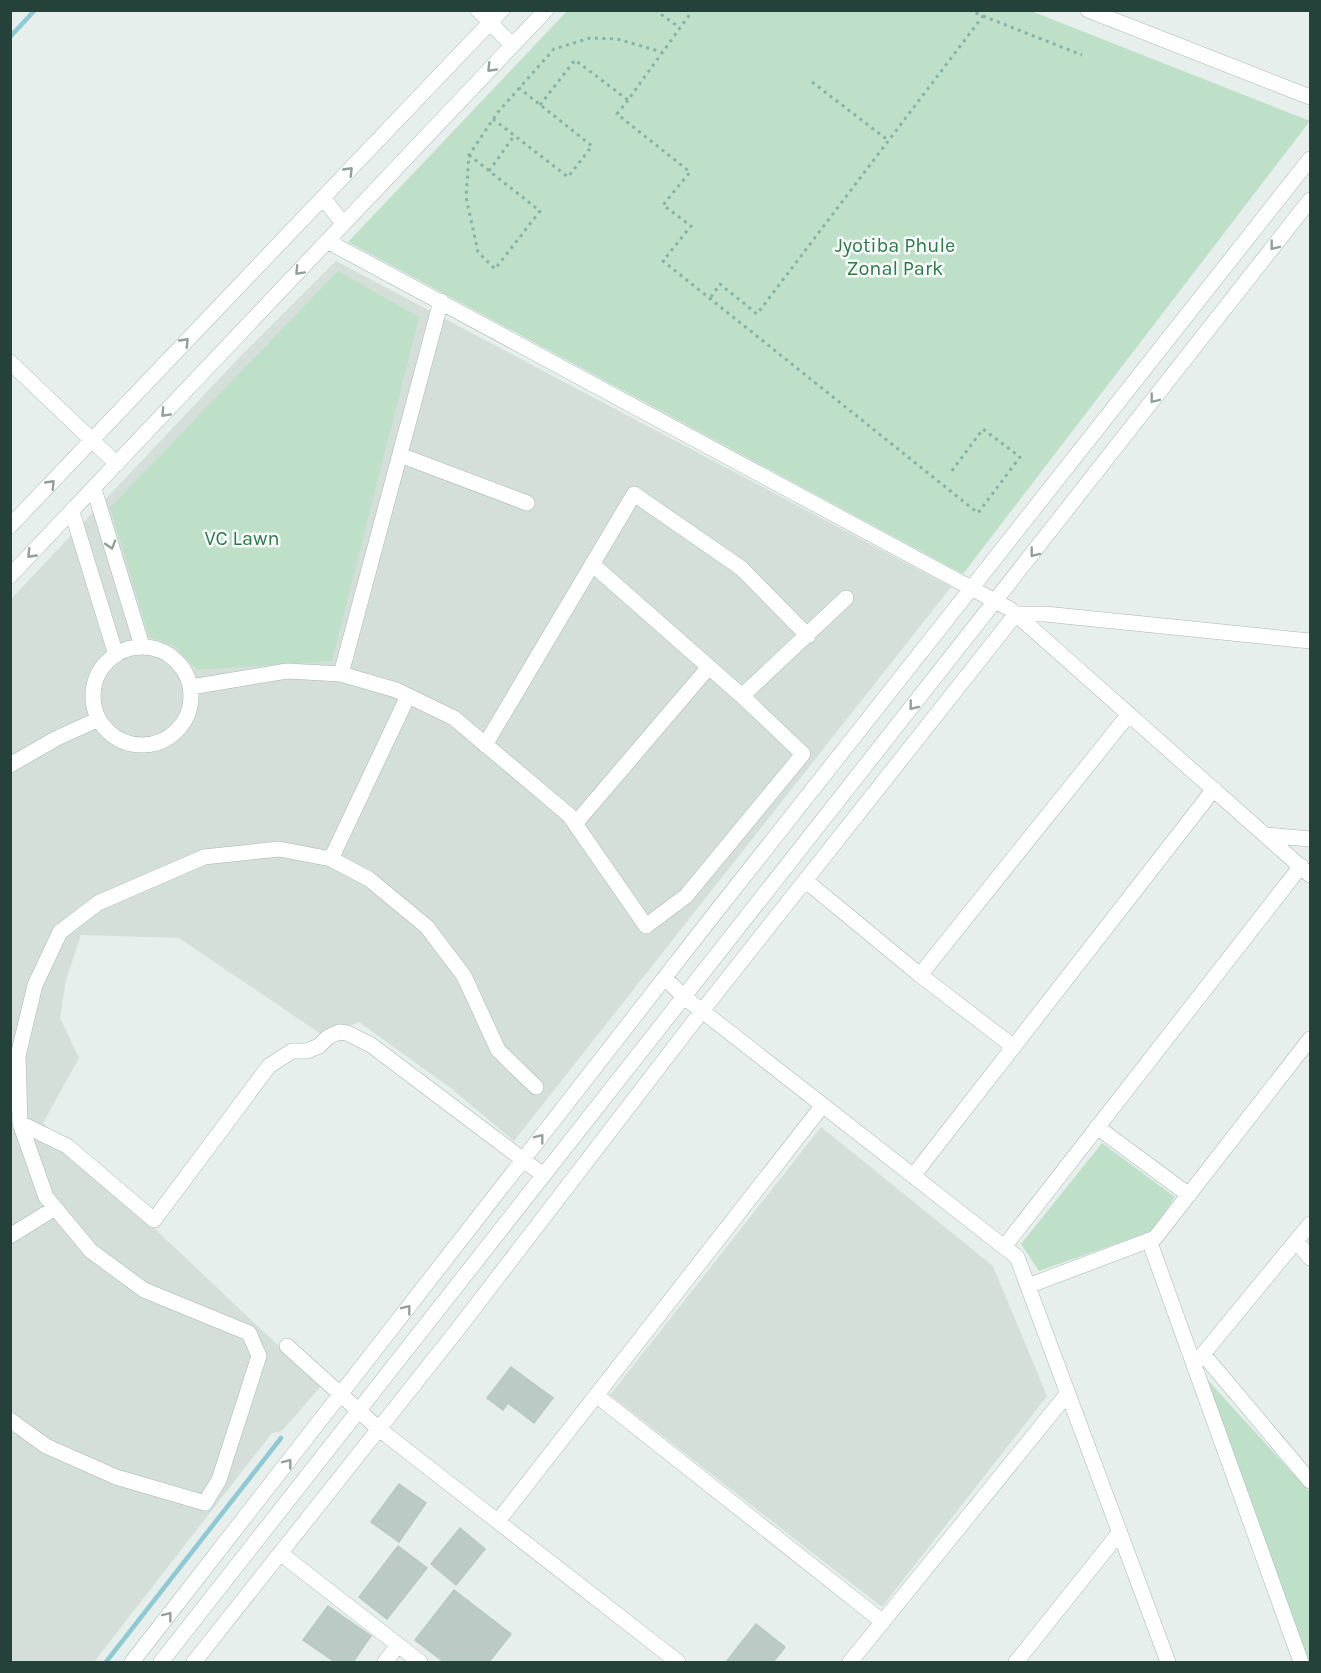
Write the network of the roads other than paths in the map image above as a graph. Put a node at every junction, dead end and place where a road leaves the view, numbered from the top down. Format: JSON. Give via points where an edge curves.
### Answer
{"nodes":[{"id":1,"x":478,"y":10,"type":"edge"},
{"id":2,"x":502,"y":10,"type":"edge"},
{"id":3,"x":546,"y":10,"type":"edge"},
{"id":4,"x":1088,"y":10,"type":"edge"},
{"id":5,"x":1121,"y":16,"type":"edge"},
{"id":6,"x":490,"y":23,"type":"junction"},
{"id":7,"x":512,"y":45,"type":"junction"},
{"id":8,"x":1311,"y":97,"type":"edge"},
{"id":9,"x":1311,"y":159,"type":"edge"},
{"id":10,"x":323,"y":198,"type":"junction"},
{"id":11,"x":1311,"y":200,"type":"edge"},
{"id":12,"x":344,"y":223,"type":"junction"},
{"id":13,"x":327,"y":241,"type":"junction"},
{"id":14,"x":441,"y":301,"type":"junction"},
{"id":15,"x":10,"y":362,"type":"edge"},
{"id":16,"x":93,"y":439,"type":"junction"},
{"id":17,"x":400,"y":454,"type":"junction"},
{"id":18,"x":117,"y":464,"type":"junction"},
{"id":19,"x":93,"y":489,"type":"junction"},
{"id":20,"x":527,"y":503,"type":"dead end"},
{"id":21,"x":72,"y":512,"type":"junction"},
{"id":22,"x":10,"y":526,"type":"edge"},
{"id":23,"x":592,"y":564,"type":"junction"},
{"id":24,"x":10,"y":576,"type":"edge"},
{"id":25,"x":971,"y":587,"type":"junction"},
{"id":26,"x":846,"y":598,"type":"dead end"},
{"id":27,"x":996,"y":600,"type":"junction"},
{"id":28,"x":1016,"y":614,"type":"junction"},
{"id":29,"x":808,"y":636,"type":"junction"},
{"id":30,"x":1311,"y":641,"type":"edge"},
{"id":31,"x":142,"y":646,"type":"junction"},
{"id":32,"x":116,"y":655,"type":"junction"},
{"id":33,"x":708,"y":668,"type":"junction"},
{"id":34,"x":341,"y":674,"type":"junction"},
{"id":35,"x":191,"y":687,"type":"junction"},
{"id":36,"x":408,"y":696,"type":"junction"},
{"id":37,"x":742,"y":696,"type":"junction"},
{"id":38,"x":1129,"y":714,"type":"junction"},
{"id":39,"x":99,"y":719,"type":"junction"},
{"id":40,"x":485,"y":745,"type":"junction"},
{"id":41,"x":10,"y":765,"type":"edge"},
{"id":42,"x":1214,"y":789,"type":"junction"},
{"id":43,"x":575,"y":824,"type":"junction"},
{"id":44,"x":1266,"y":835,"type":"junction"},
{"id":45,"x":1311,"y":839,"type":"edge"},
{"id":46,"x":332,"y":860,"type":"junction"},
{"id":47,"x":1306,"y":870,"type":"edge"},
{"id":48,"x":806,"y":881,"type":"junction"},
{"id":49,"x":920,"y":975,"type":"junction"},
{"id":50,"x":664,"y":978,"type":"junction"},
{"id":51,"x":683,"y":996,"type":"junction"},
{"id":52,"x":702,"y":1011,"type":"junction"},
{"id":53,"x":1311,"y":1039,"type":"edge"},
{"id":54,"x":1014,"y":1047,"type":"junction"},
{"id":55,"x":536,"y":1087,"type":"dead end"},
{"id":56,"x":823,"y":1105,"type":"junction"},
{"id":57,"x":20,"y":1123,"type":"junction"},
{"id":58,"x":1097,"y":1127,"type":"junction"},
{"id":59,"x":522,"y":1161,"type":"junction"},
{"id":60,"x":542,"y":1174,"type":"junction"},
{"id":61,"x":913,"y":1176,"type":"junction"},
{"id":62,"x":1189,"y":1195,"type":"junction"},
{"id":63,"x":55,"y":1208,"type":"junction"},
{"id":64,"x":1311,"y":1224,"type":"edge"},
{"id":65,"x":10,"y":1236,"type":"edge"},
{"id":66,"x":1149,"y":1240,"type":"junction"},
{"id":67,"x":1296,"y":1241,"type":"junction"},
{"id":68,"x":1004,"y":1247,"type":"junction"},
{"id":69,"x":1311,"y":1258,"type":"edge"},
{"id":70,"x":1028,"y":1286,"type":"junction"},
{"id":71,"x":287,"y":1346,"type":"dead end"},
{"id":72,"x":1198,"y":1359,"type":"junction"},
{"id":73,"x":1068,"y":1393,"type":"junction"},
{"id":74,"x":340,"y":1395,"type":"junction"},
{"id":75,"x":596,"y":1395,"type":"junction"},
{"id":76,"x":358,"y":1410,"type":"junction"},
{"id":77,"x":10,"y":1420,"type":"edge"},
{"id":78,"x":379,"y":1429,"type":"junction"},
{"id":79,"x":1311,"y":1481,"type":"edge"},
{"id":80,"x":498,"y":1521,"type":"junction"},
{"id":81,"x":1120,"y":1532,"type":"junction"},
{"id":82,"x":280,"y":1553,"type":"junction"},
{"id":83,"x":883,"y":1622,"type":"junction"},
{"id":84,"x":398,"y":1645,"type":"junction"},
{"id":85,"x":674,"y":1661,"type":"edge"},
{"id":86,"x":132,"y":1662,"type":"edge"},
{"id":87,"x":161,"y":1662,"type":"edge"},
{"id":88,"x":194,"y":1662,"type":"edge"},
{"id":89,"x":385,"y":1662,"type":"edge"},
{"id":90,"x":420,"y":1662,"type":"edge"},
{"id":91,"x":850,"y":1662,"type":"edge"},
{"id":92,"x":1016,"y":1662,"type":"edge"},
{"id":93,"x":1168,"y":1662,"type":"edge"},
{"id":94,"x":1301,"y":1662,"type":"edge"}],
"edges":[{"from":1,"to":6,"type":"street"},
{"from":2,"to":6,"type":"street"},
{"from":3,"to":7,"type":"street"},
{"from":4,"to":5,"type":"street"},
{"from":5,"to":8,"type":"street"},
{"from":6,"to":7,"type":"street"},
{"from":10,"to":6,"type":"street","one_way":true},
{"from":7,"to":12,"type":"street","one_way":true},
{"from":9,"to":25,"type":"street"},
{"from":10,"to":12,"type":"street"},
{"from":16,"to":10,"type":"street","one_way":true},
{"from":11,"to":27,"type":"street","one_way":true},
{"from":12,"to":13,"type":"street"},
{"from":13,"to":14,"type":"street"},
{"from":13,"to":18,"type":"street","one_way":true},
{"from":14,"to":17,"type":"street"},
{"from":14,"to":25,"type":"street"},
{"from":15,"to":16,"type":"street"},
{"from":16,"to":18,"type":"street"},
{"from":22,"to":16,"type":"street","one_way":true},
{"from":17,"to":20,"type":"street"},
{"from":17,"to":34,"type":"street"},
{"from":18,"to":19,"type":"street"},
{"from":19,"to":21,"type":"street"},
{"from":19,"to":31,"type":"street","one_way":true},
{"from":21,"to":24,"type":"street","one_way":true},
{"from":21,"to":32,"type":"street"},
{"from":23,"to":29,"type":"street","via":[[634,494],[741,568]]},
{"from":23,"to":33,"type":"street"},
{"from":23,"to":40,"type":"street"},
{"from":25,"to":27,"type":"street"},
{"from":25,"to":50,"type":"street"},
{"from":26,"to":29,"type":"street"},
{"from":27,"to":28,"type":"street"},
{"from":27,"to":51,"type":"street","one_way":true},
{"from":28,"to":30,"type":"street"},
{"from":28,"to":38,"type":"street"},
{"from":28,"to":48,"type":"street"},
{"from":29,"to":37,"type":"street"},
{"from":31,"to":32,"type":"street"},
{"from":31,"to":35,"type":"street","via":[[164,651],[178,661]]},
{"from":32,"to":39,"type":"street","via":[[96,677],[92,696]]},
{"from":33,"to":37,"type":"street"},
{"from":33,"to":43,"type":"street"},
{"from":34,"to":35,"type":"street","via":[[288,671]]},
{"from":34,"to":36,"type":"street"},
{"from":35,"to":39,"type":"street","via":[[189,714],[177,731],[158,743],[142,746],[123,742],[107,731]]},
{"from":36,"to":40,"type":"street","via":[[454,718]]},
{"from":36,"to":46,"type":"street"},
{"from":37,"to":43,"type":"street","via":[[803,754],[686,896],[646,926]]},
{"from":38,"to":42,"type":"street"},
{"from":38,"to":49,"type":"street"},
{"from":39,"to":41,"type":"street"},
{"from":40,"to":43,"type":"street"},
{"from":42,"to":44,"type":"street"},
{"from":42,"to":54,"type":"street"},
{"from":44,"to":45,"type":"street"},
{"from":44,"to":47,"type":"street"},
{"from":46,"to":55,"type":"street","via":[[369,879],[427,927],[464,976],[498,1050]]},
{"from":46,"to":57,"type":"street","via":[[279,849],[204,857],[98,903],[60,932],[35,984],[18,1056]]},
{"from":47,"to":58,"type":"street"},
{"from":48,"to":49,"type":"street"},
{"from":48,"to":52,"type":"street"},
{"from":49,"to":54,"type":"street"},
{"from":50,"to":51,"type":"street"},
{"from":59,"to":50,"type":"street","one_way":true},
{"from":51,"to":52,"type":"street"},
{"from":51,"to":60,"type":"street"},
{"from":52,"to":56,"type":"street"},
{"from":52,"to":78,"type":"street"},
{"from":53,"to":62,"type":"street"},
{"from":54,"to":61,"type":"street"},
{"from":56,"to":61,"type":"street"},
{"from":56,"to":75,"type":"street"},
{"from":57,"to":59,"type":"street","via":[[67,1146],[154,1220],[269,1066],[292,1051],[319,1046],[339,1032],[371,1045]]},
{"from":57,"to":63,"type":"street","via":[[46,1197]]},
{"from":58,"to":62,"type":"street"},
{"from":58,"to":68,"type":"street"},
{"from":59,"to":60,"type":"street"},
{"from":74,"to":59,"type":"street","one_way":true},
{"from":60,"to":76,"type":"street"},
{"from":61,"to":68,"type":"street"},
{"from":62,"to":66,"type":"street","via":[[1155,1238]]},
{"from":63,"to":65,"type":"street"},
{"from":63,"to":77,"type":"street","via":[[91,1251],[144,1290],[249,1333],[259,1356],[219,1480],[206,1503],[116,1477],[46,1446]]},
{"from":64,"to":67,"type":"street"},
{"from":66,"to":70,"type":"street"},
{"from":66,"to":72,"type":"street"},
{"from":67,"to":69,"type":"street"},
{"from":67,"to":72,"type":"street"},
{"from":68,"to":70,"type":"street","via":[[1017,1257]]},
{"from":70,"to":73,"type":"street"},
{"from":71,"to":74,"type":"street"},
{"from":72,"to":79,"type":"street"},
{"from":72,"to":94,"type":"street"},
{"from":73,"to":81,"type":"street"},
{"from":73,"to":83,"type":"street"},
{"from":74,"to":76,"type":"street"},
{"from":86,"to":74,"type":"street","one_way":true},
{"from":75,"to":80,"type":"street"},
{"from":75,"to":83,"type":"street"},
{"from":76,"to":78,"type":"street"},
{"from":76,"to":87,"type":"street"},
{"from":78,"to":80,"type":"street"},
{"from":78,"to":82,"type":"street"},
{"from":80,"to":85,"type":"street"},
{"from":81,"to":92,"type":"street"},
{"from":81,"to":93,"type":"street"},
{"from":82,"to":84,"type":"street"},
{"from":82,"to":88,"type":"street"},
{"from":83,"to":91,"type":"street"},
{"from":84,"to":89,"type":"street"},
{"from":84,"to":90,"type":"street"}]}
